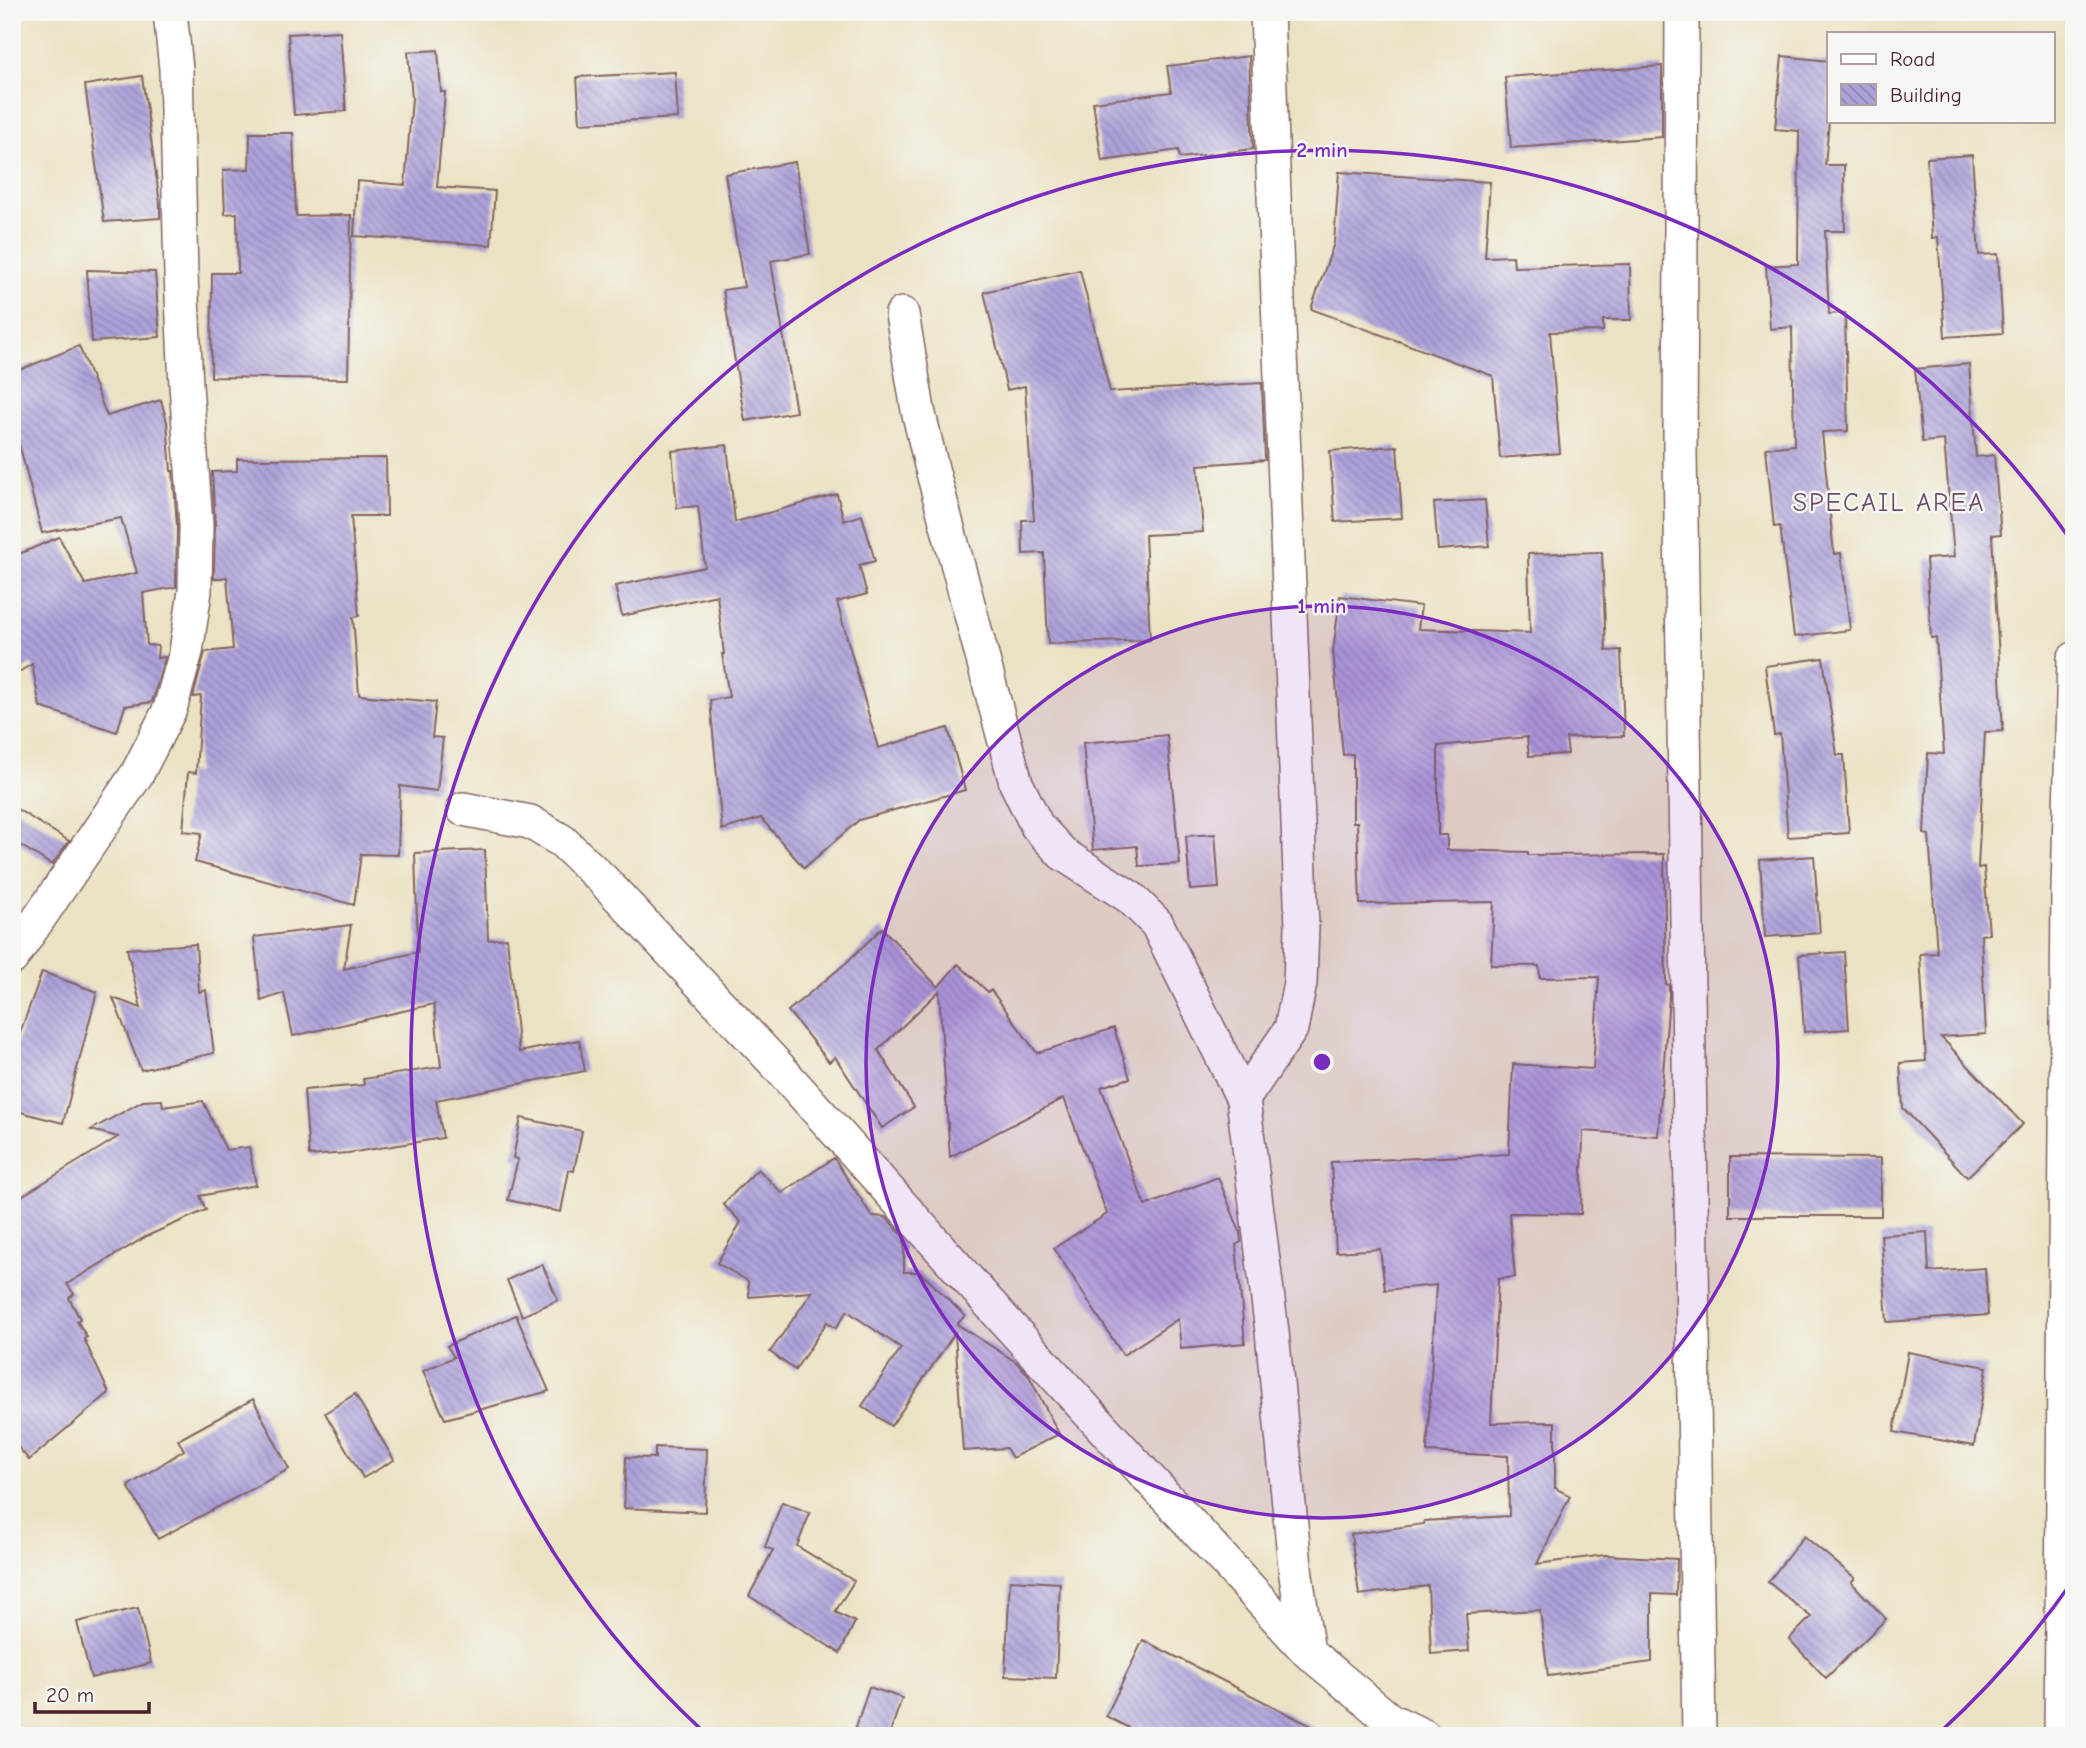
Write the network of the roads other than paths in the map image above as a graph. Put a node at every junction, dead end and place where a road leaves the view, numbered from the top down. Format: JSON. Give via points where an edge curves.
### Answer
{"nodes":[{"id":1,"x":170,"y":12,"type":"edge"},
{"id":2,"x":1267,"y":12,"type":"edge"},
{"id":3,"x":1682,"y":12,"type":"edge"},
{"id":4,"x":901,"y":314,"type":"dead end"},
{"id":5,"x":2074,"y":659,"type":"edge"},
{"id":6,"x":463,"y":809,"type":"dead end"},
{"id":7,"x":2071,"y":891,"type":"edge"},
{"id":8,"x":12,"y":958,"type":"edge"},
{"id":9,"x":1243,"y":1099,"type":"junction"},
{"id":10,"x":1308,"y":1652,"type":"junction"},
{"id":11,"x":1424,"y":1736,"type":"edge"},
{"id":12,"x":1699,"y":1736,"type":"edge"},
{"id":13,"x":2061,"y":1736,"type":"edge"}],
"edges":[{"from":1,"to":8,"type":"street","via":[[196,525],[195,591],[186,652],[170,709],[136,774]]},
{"from":2,"to":9,"type":"street","via":[[1300,983],[1291,1029]]},
{"from":3,"to":12,"type":"street","via":[[1680,437]]},
{"from":4,"to":9,"type":"street","via":[[931,466],[1016,783],[1037,826],[1063,854],[1131,898],[1157,924]]},
{"from":5,"to":7,"type":"street"},
{"from":6,"to":10,"type":"street","via":[[530,822],[562,841],[603,880],[775,1063]]},
{"from":7,"to":13,"type":"street"},
{"from":9,"to":10,"type":"street"},
{"from":10,"to":11,"type":"street","via":[[1391,1720]]}]}
